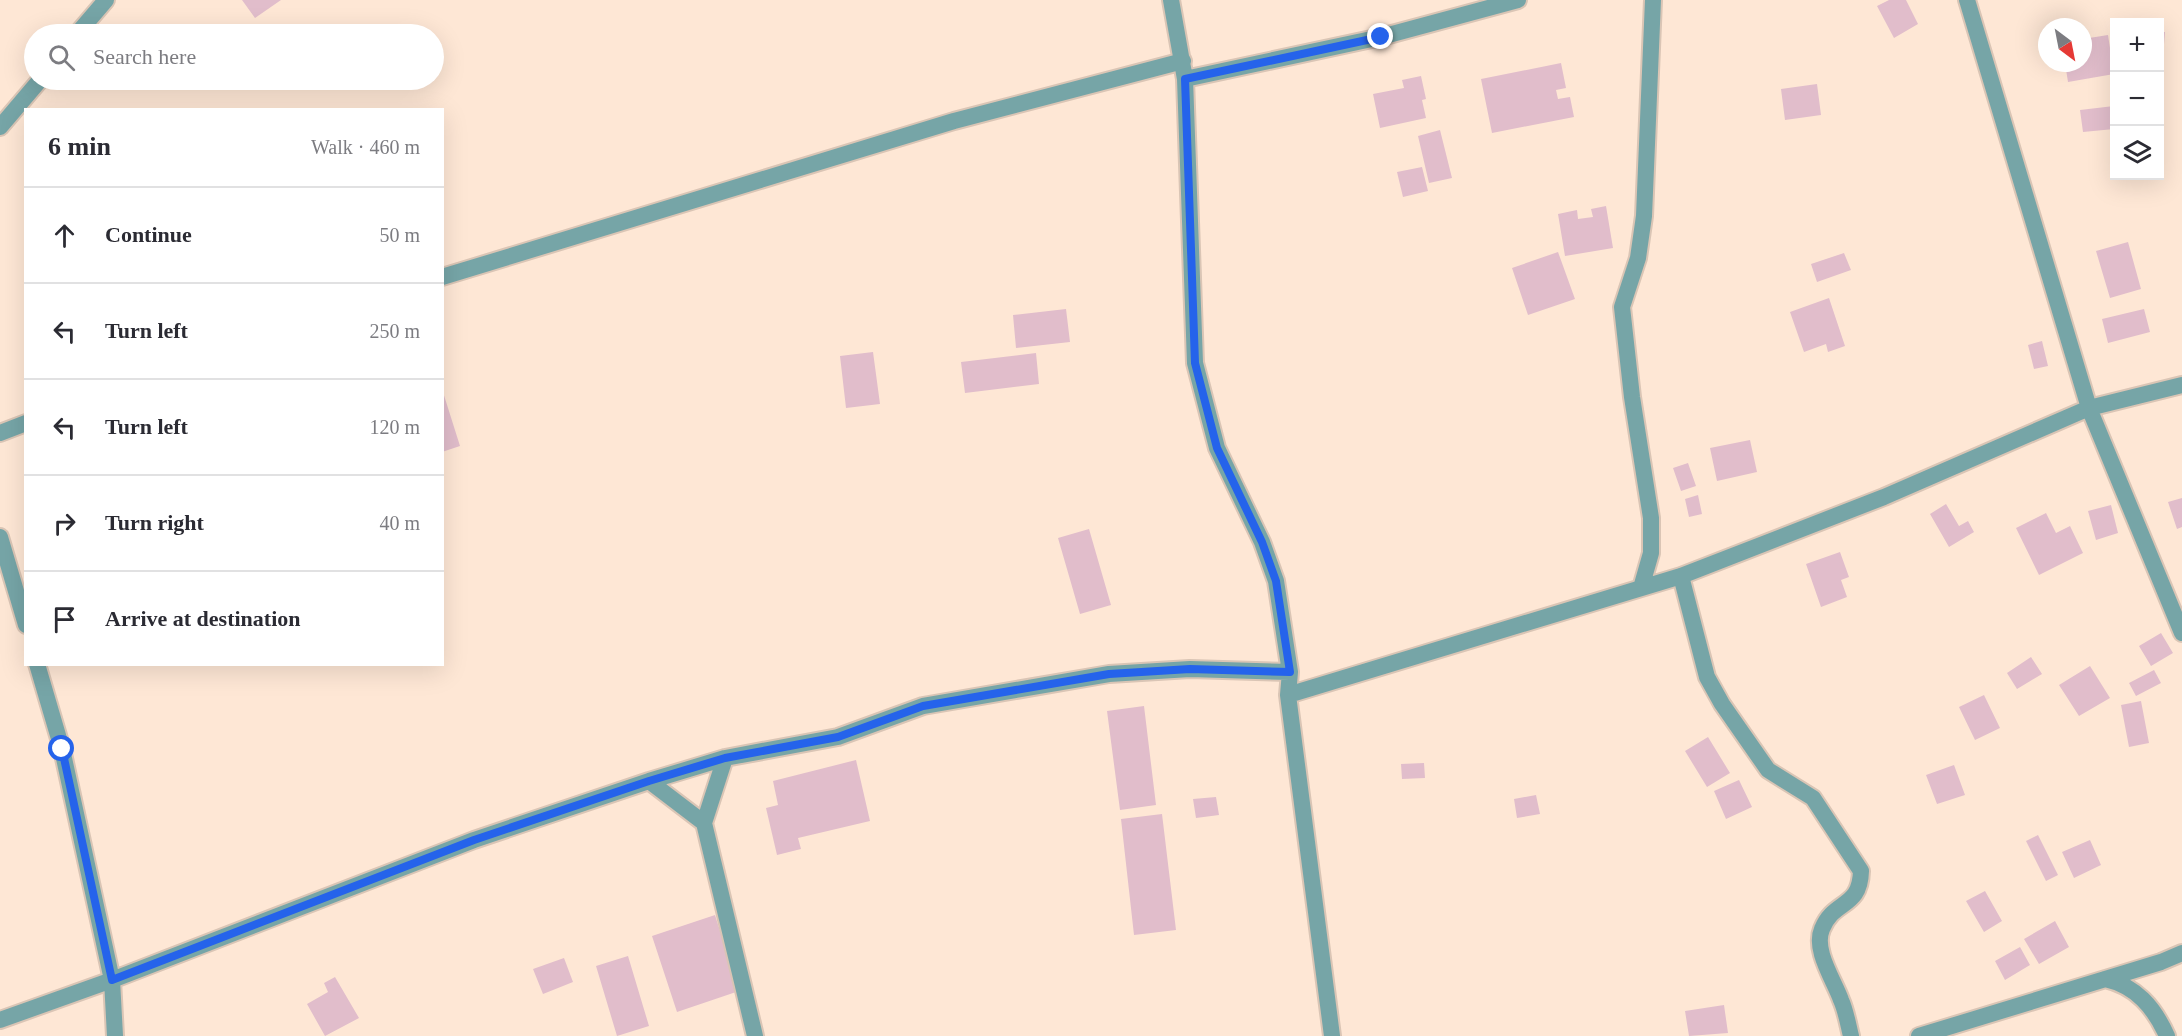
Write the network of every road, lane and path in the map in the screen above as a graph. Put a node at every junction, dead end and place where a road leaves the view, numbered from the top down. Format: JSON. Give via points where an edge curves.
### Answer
{"nodes":[{"id":1,"x":106,"y":0,"type":"edge"},
{"id":2,"x":1171,"y":0,"type":"edge"},
{"id":3,"x":1518,"y":0,"type":"edge"},
{"id":4,"x":1653,"y":0,"type":"edge"},
{"id":5,"x":1967,"y":0,"type":"edge"},
{"id":6,"x":86,"y":24,"type":"edge"},
{"id":7,"x":1183,"y":61,"type":"junction"},
{"id":8,"x":1185,"y":79,"type":"junction"},
{"id":9,"x":31,"y":90,"type":"edge"},
{"id":10,"x":0,"y":127,"type":"edge"},
{"id":11,"x":444,"y":276,"type":"edge"},
{"id":12,"x":2182,"y":385,"type":"edge"},
{"id":13,"x":2089,"y":408,"type":"junction"},
{"id":14,"x":24,"y":424,"type":"edge"},
{"id":15,"x":0,"y":433,"type":"edge"},
{"id":16,"x":0,"y":537,"type":"edge"},
{"id":17,"x":1681,"y":576,"type":"junction"},
{"id":18,"x":1641,"y":588,"type":"junction"},
{"id":19,"x":24,"y":618,"type":"edge"},
{"id":20,"x":2182,"y":633,"type":"edge"},
{"id":21,"x":38,"y":666,"type":"edge"},
{"id":22,"x":1290,"y":672,"type":"junction"},
{"id":23,"x":1288,"y":695,"type":"junction"},
{"id":24,"x":725,"y":758,"type":"junction"},
{"id":25,"x":649,"y":781,"type":"junction"},
{"id":26,"x":704,"y":822,"type":"junction"},
{"id":27,"x":2182,"y":953,"type":"edge"},
{"id":28,"x":2104,"y":978,"type":"junction"},
{"id":29,"x":112,"y":980,"type":"junction"},
{"id":30,"x":0,"y":1020,"type":"edge"},
{"id":31,"x":115,"y":1036,"type":"edge"},
{"id":32,"x":755,"y":1036,"type":"edge"},
{"id":33,"x":1332,"y":1036,"type":"edge"},
{"id":34,"x":1851,"y":1036,"type":"edge"},
{"id":35,"x":1919,"y":1036,"type":"edge"},
{"id":36,"x":2167,"y":1036,"type":"edge"}],
"edges":[{"from":1,"to":6,"type":"street"},
{"from":2,"to":7,"type":"street"},
{"from":3,"to":8,"type":"street","via":[[1381,37]]},
{"from":4,"to":18,"type":"street","via":[[1644,216],[1638,258],[1622,307],[1651,518],[1652,553]]},
{"from":5,"to":13,"type":"street"},
{"from":7,"to":8,"type":"street"},
{"from":7,"to":11,"type":"street","via":[[954,121]]},
{"from":8,"to":22,"type":"street","via":[[1195,363],[1217,448],[1262,542],[1276,581]]},
{"from":9,"to":10,"type":"street"},
{"from":12,"to":13,"type":"street"},
{"from":13,"to":17,"type":"street","via":[[1884,497]]},
{"from":13,"to":20,"type":"street"},
{"from":14,"to":15,"type":"street"},
{"from":16,"to":19,"type":"street"},
{"from":17,"to":18,"type":"street"},
{"from":17,"to":34,"type":"street","via":[[1707,677],[1722,704],[1768,770],[1813,798],[1861,871],[1856,896],[1830,914],[1821,931],[1820,948]]},
{"from":18,"to":23,"type":"street"},
{"from":21,"to":29,"type":"street","via":[[62,749]]},
{"from":22,"to":23,"type":"street"},
{"from":22,"to":24,"type":"street","via":[[1190,669],[1109,674],[923,706],[838,737]]},
{"from":23,"to":33,"type":"street"},
{"from":24,"to":25,"type":"street"},
{"from":24,"to":26,"type":"street"},
{"from":25,"to":26,"type":"street"},
{"from":25,"to":29,"type":"street","via":[[474,840]]},
{"from":26,"to":32,"type":"street"},
{"from":27,"to":28,"type":"street"},
{"from":28,"to":35,"type":"street"},
{"from":28,"to":36,"type":"street","via":[[2122,983],[2146,1000]]},
{"from":29,"to":30,"type":"street"},
{"from":29,"to":31,"type":"street"}]}
